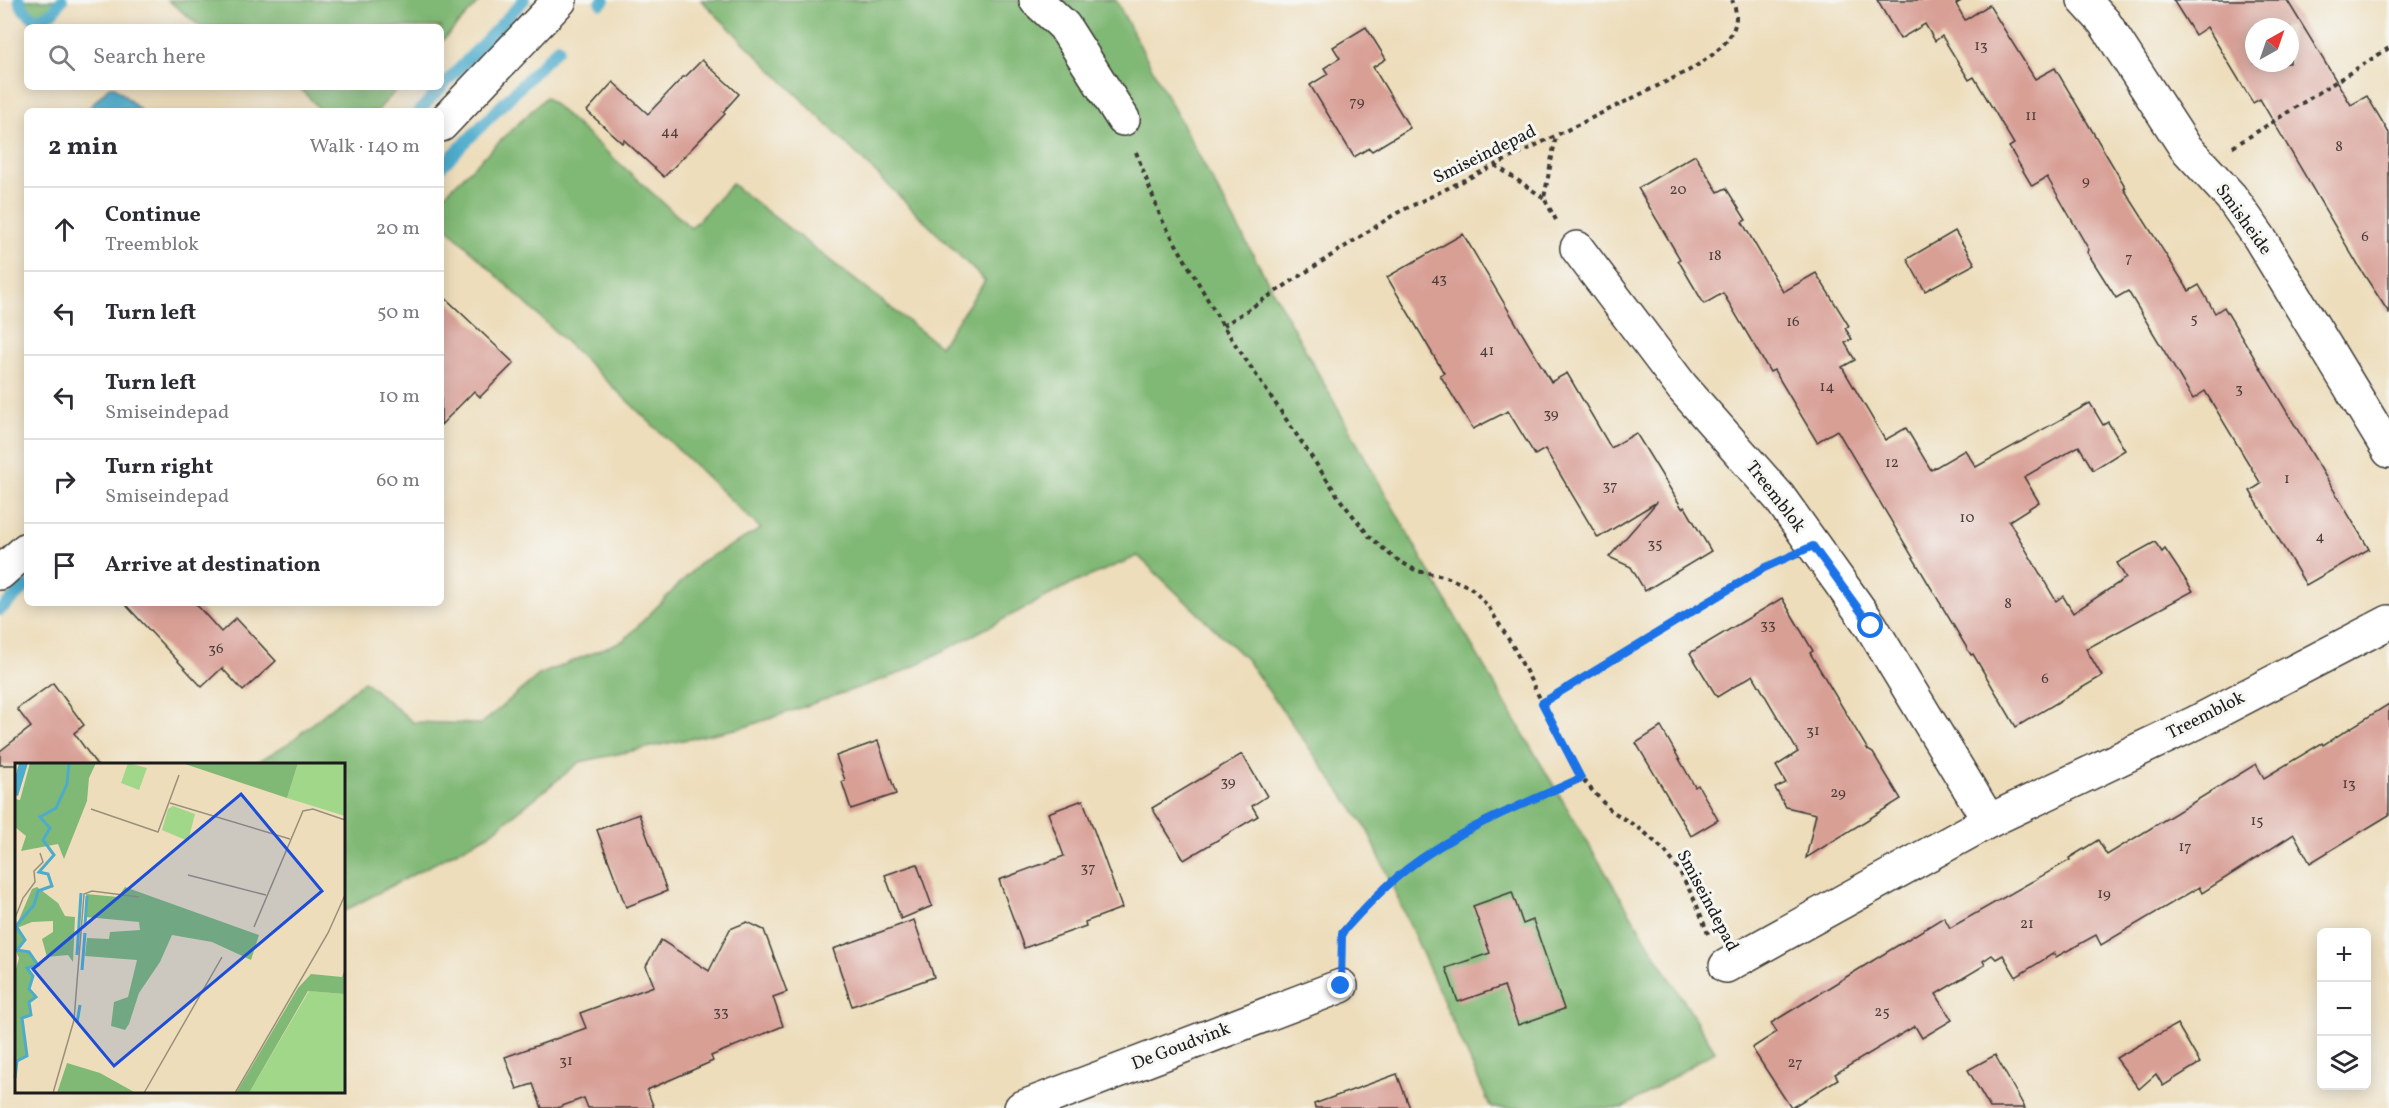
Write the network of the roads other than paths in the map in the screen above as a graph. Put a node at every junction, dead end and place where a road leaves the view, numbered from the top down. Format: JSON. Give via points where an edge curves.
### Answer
{"nodes":[{"id":1,"x":560,"y":0,"type":"edge"},
{"id":2,"x":1036,"y":0,"type":"edge"},
{"id":3,"x":2084,"y":0,"type":"edge"},
{"id":4,"x":1123,"y":119,"type":"road end"},
{"id":5,"x":444,"y":122,"type":"edge"},
{"id":6,"x":1577,"y":248,"type":"road end"},
{"id":7,"x":2389,"y":451,"type":"edge"},
{"id":8,"x":24,"y":552,"type":"edge"},
{"id":9,"x":0,"y":573,"type":"edge"},
{"id":10,"x":2389,"y":622,"type":"edge"},
{"id":11,"x":1989,"y":821,"type":"junction"},
{"id":12,"x":1726,"y":966,"type":"road end"},
{"id":13,"x":1341,"y":986,"type":"road end"},
{"id":14,"x":1021,"y":1108,"type":"edge"}],
"edges":[{"from":1,"to":5,"type":"street"},
{"from":2,"to":4,"type":"street","via":[[1064,26]]},
{"from":3,"to":7,"type":"street","name":"Smisheide","via":[[2104,22],[2185,147],[2230,197],[2259,237]]},
{"from":6,"to":11,"type":"street","name":"Treemblok","via":[[1682,387],[1779,497],[1871,626]]},
{"from":8,"to":9,"type":"street"},
{"from":10,"to":11,"type":"street","name":"Treemblok","via":[[2195,723]]},
{"from":11,"to":12,"type":"street","name":"Treemblok"},
{"from":13,"to":14,"type":"street","name":"De Goudvink"}]}
